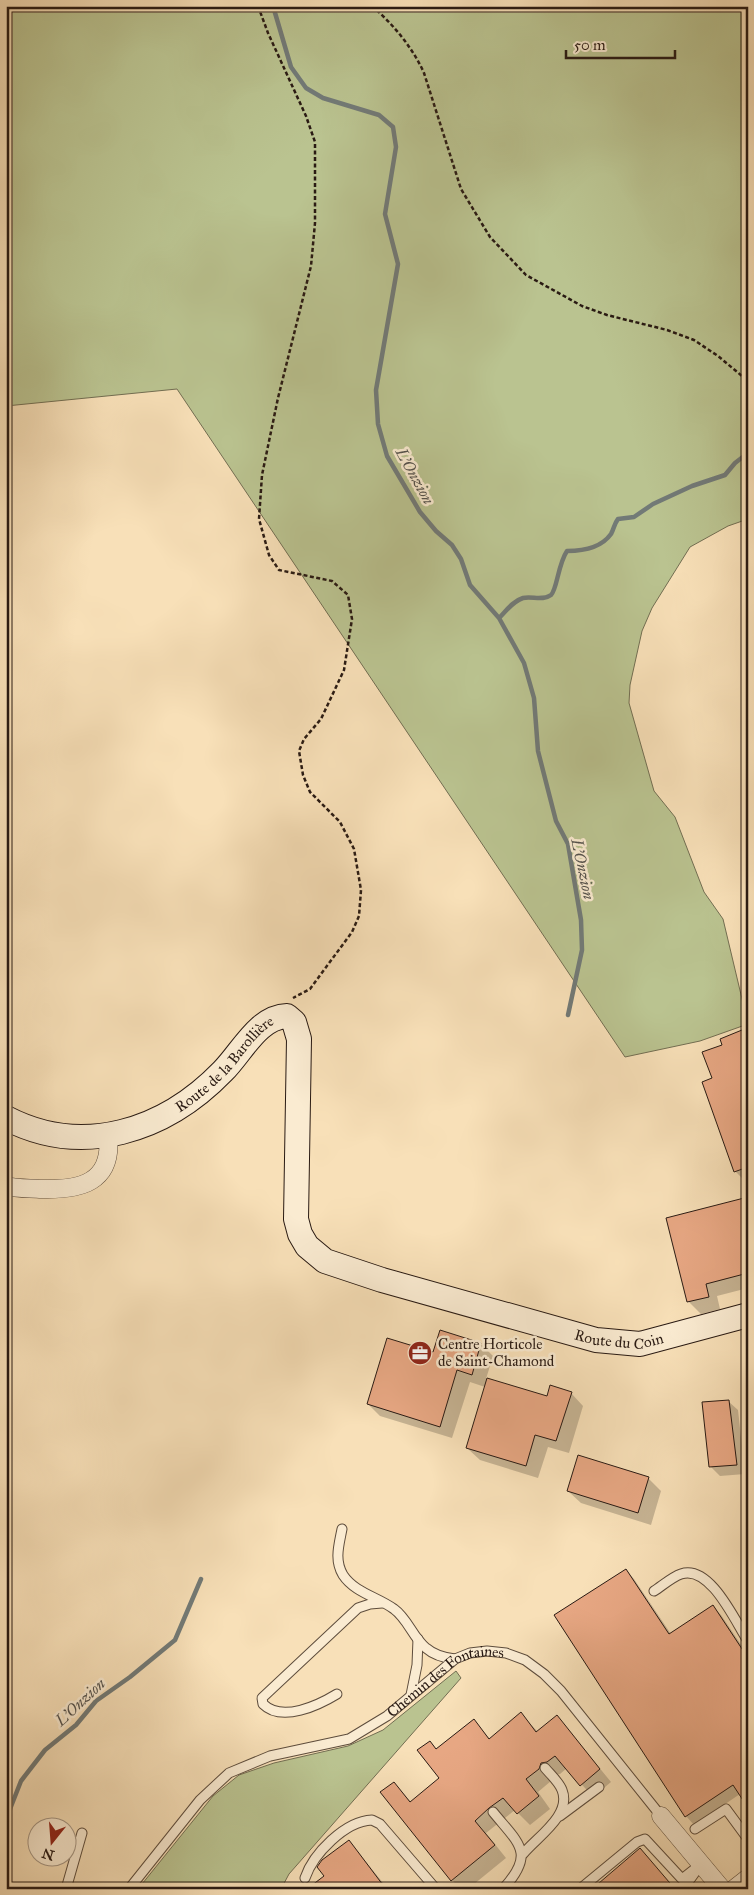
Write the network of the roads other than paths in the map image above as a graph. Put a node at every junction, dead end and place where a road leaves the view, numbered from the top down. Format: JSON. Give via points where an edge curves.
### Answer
{"nodes":[{"id":1,"x":6,"y":1118,"type":"edge"},
{"id":2,"x":108,"y":1136,"type":"junction"},
{"id":3,"x":6,"y":1186,"type":"edge"},
{"id":4,"x":377,"y":1278,"type":"joint"},
{"id":5,"x":748,"y":1315,"type":"edge"},
{"id":6,"x":342,"y":1529,"type":"dead end"},
{"id":7,"x":654,"y":1591,"type":"dead end"},
{"id":8,"x":382,"y":1603,"type":"junction"},
{"id":9,"x":418,"y":1639,"type":"junction"},
{"id":10,"x":748,"y":1641,"type":"edge"},
{"id":11,"x":455,"y":1659,"type":"junction"},
{"id":12,"x":337,"y":1694,"type":"dead end"},
{"id":13,"x":411,"y":1696,"type":"junction"},
{"id":14,"x":545,"y":1768,"type":"dead end"},
{"id":15,"x":599,"y":1787,"type":"dead end"},
{"id":16,"x":493,"y":1812,"type":"dead end"},
{"id":17,"x":560,"y":1816,"type":"junction"},
{"id":18,"x":661,"y":1816,"type":"joint"},
{"id":19,"x":695,"y":1829,"type":"dead end"},
{"id":20,"x":82,"y":1833,"type":"dead end"},
{"id":21,"x":748,"y":1839,"type":"edge"},
{"id":22,"x":523,"y":1854,"type":"junction"},
{"id":23,"x":701,"y":1864,"type":"junction"},
{"id":24,"x":305,"y":1878,"type":"dead end"},
{"id":25,"x":748,"y":1878,"type":"edge"},
{"id":26,"x":66,"y":1889,"type":"edge"},
{"id":27,"x":129,"y":1889,"type":"edge"},
{"id":28,"x":436,"y":1889,"type":"edge"},
{"id":29,"x":503,"y":1889,"type":"edge"},
{"id":30,"x":580,"y":1889,"type":"edge"},
{"id":31,"x":684,"y":1889,"type":"edge"},
{"id":32,"x":722,"y":1889,"type":"edge"},
{"id":33,"x":734,"y":1889,"type":"edge"}],
"edges":[{"from":1,"to":2,"type":"main road","name":"Route de la Barollière","via":[[54,1135]]},
{"from":2,"to":3,"type":"street","via":[[110,1146],[104,1168],[85,1185],[64,1189]]},
{"from":2,"to":4,"type":"main road","name":"Route de la Barollière","via":[[137,1128],[188,1101],[223,1071],[261,1027],[278,1016],[287,1016],[294,1022],[299,1039],[296,1219],[300,1234],[315,1254],[325,1261]]},
{"from":4,"to":5,"type":"main road","name":"Route du Coin","via":[[596,1340],[640,1344]]},
{"from":6,"to":8,"type":"lane","via":[[337,1553],[344,1576],[356,1588]]},
{"from":7,"to":10,"type":"lane","via":[[680,1574],[692,1572],[704,1577],[716,1590]]},
{"from":8,"to":9,"type":"lane","via":[[404,1619]]},
{"from":8,"to":12,"type":"lane","via":[[358,1608],[262,1698],[263,1704],[272,1710],[304,1710]]},
{"from":9,"to":11,"type":"lane","via":[[435,1654]]},
{"from":9,"to":13,"type":"lane"},
{"from":11,"to":13,"type":"lane","name":"Chemin des Fontaines"},
{"from":11,"to":18,"type":"lane","name":"Chemin des Fontaines","via":[[487,1651],[506,1653],[525,1660],[544,1674]]},
{"from":13,"to":27,"type":"lane","name":"Chemin des Fontaines","via":[[368,1729],[349,1739],[270,1756],[229,1773],[200,1800]]},
{"from":14,"to":17,"type":"lane","via":[[562,1790],[564,1804]]},
{"from":15,"to":17,"type":"lane"},
{"from":16,"to":22,"type":"lane","via":[[519,1843]]},
{"from":17,"to":22,"type":"lane"},
{"from":18,"to":23,"type":"street","name":"Chemin des Fontaines"},
{"from":19,"to":21,"type":"lane","via":[[726,1809]]},
{"from":20,"to":26,"type":"lane"},
{"from":22,"to":29,"type":"lane","via":[[516,1873]]},
{"from":23,"to":30,"type":"lane","via":[[682,1879],[646,1839],[637,1842]]},
{"from":23,"to":31,"type":"lane"},
{"from":23,"to":32,"type":"street","name":"Chemin des Fontaines"},
{"from":24,"to":28,"type":"lane","via":[[318,1852],[353,1824],[372,1820],[380,1824]]},
{"from":25,"to":33,"type":"street"}]}
